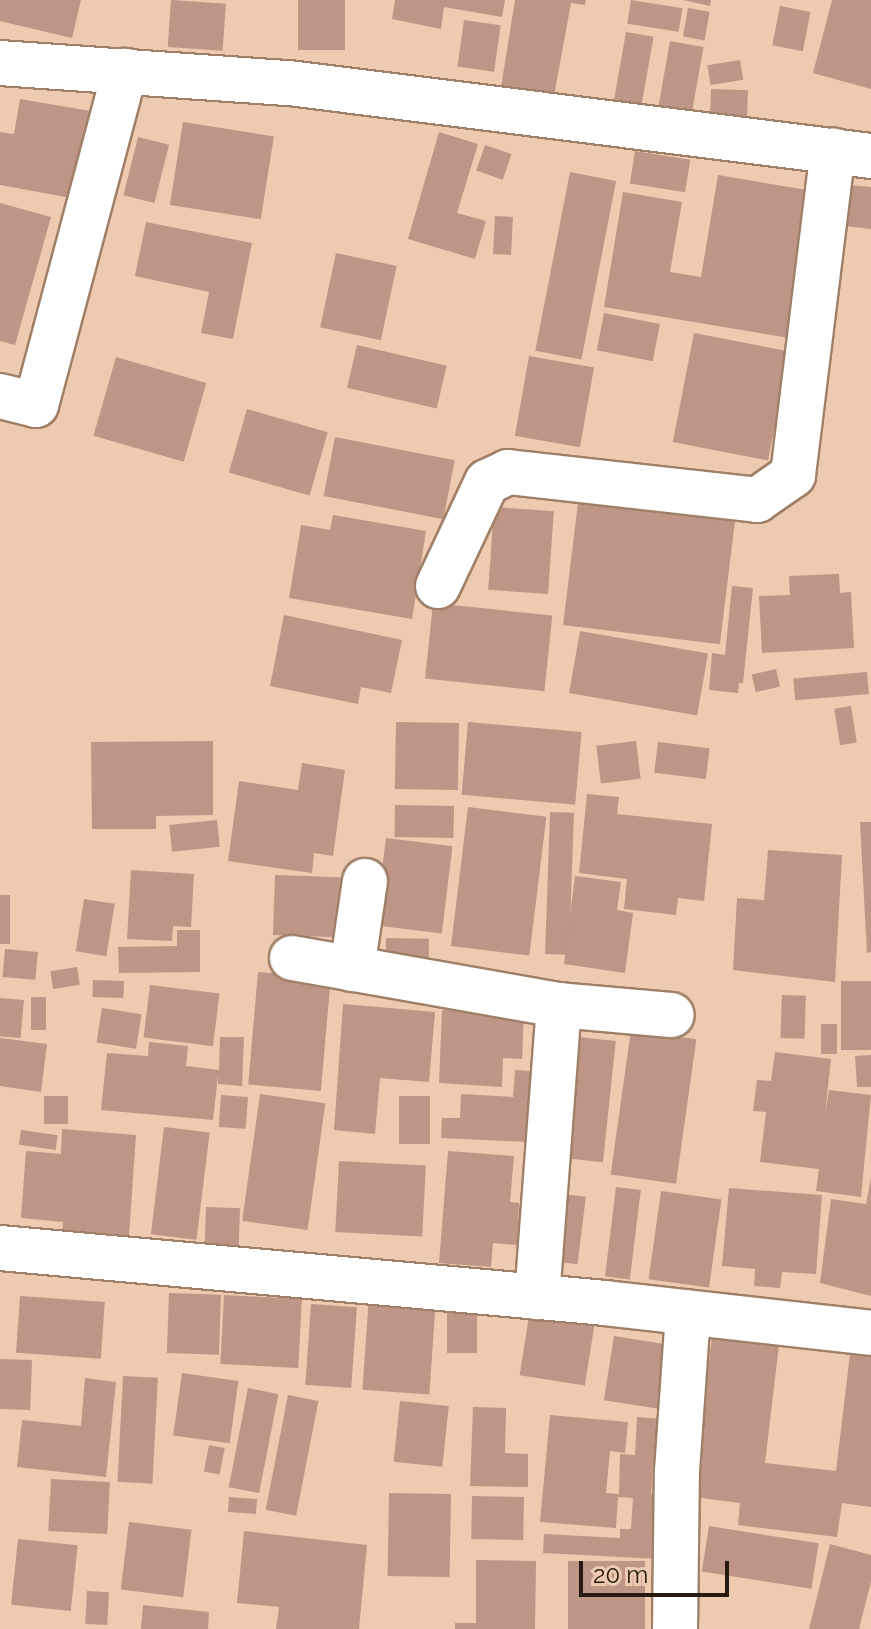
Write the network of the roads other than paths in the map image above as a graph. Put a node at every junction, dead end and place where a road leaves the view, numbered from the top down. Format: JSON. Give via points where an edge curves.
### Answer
{"nodes":[{"id":1,"x":0,"y":63,"type":"edge"},
{"id":2,"x":125,"y":71,"type":"junction"},
{"id":3,"x":852,"y":153,"type":"edge"},
{"id":4,"x":0,"y":396,"type":"edge"},
{"id":5,"x":438,"y":586,"type":"dead end"},
{"id":6,"x":365,"y":881,"type":"dead end"},
{"id":7,"x":292,"y":958,"type":"dead end"},
{"id":8,"x":352,"y":969,"type":"junction"},
{"id":9,"x":559,"y":1005,"type":"junction"},
{"id":10,"x":672,"y":1015,"type":"dead end"},
{"id":11,"x":0,"y":1248,"type":"edge"},
{"id":12,"x":537,"y":1297,"type":"junction"},
{"id":13,"x":688,"y":1312,"type":"junction"},
{"id":14,"x":871,"y":1333,"type":"edge"},
{"id":15,"x":675,"y":1629,"type":"edge"}],
"edges":[{"from":1,"to":2,"type":"street"},
{"from":2,"to":3,"type":"street","via":[[289,83]]},
{"from":2,"to":4,"type":"street","via":[[36,405]]},
{"from":3,"to":5,"type":"street","via":[[793,475],[757,500],[508,472],[487,482]]},
{"from":6,"to":8,"type":"street"},
{"from":7,"to":8,"type":"street"},
{"from":8,"to":9,"type":"street"},
{"from":9,"to":10,"type":"street"},
{"from":9,"to":12,"type":"street"},
{"from":11,"to":12,"type":"street"},
{"from":12,"to":13,"type":"street"},
{"from":13,"to":14,"type":"street"},
{"from":13,"to":15,"type":"street","via":[[677,1471]]}]}
